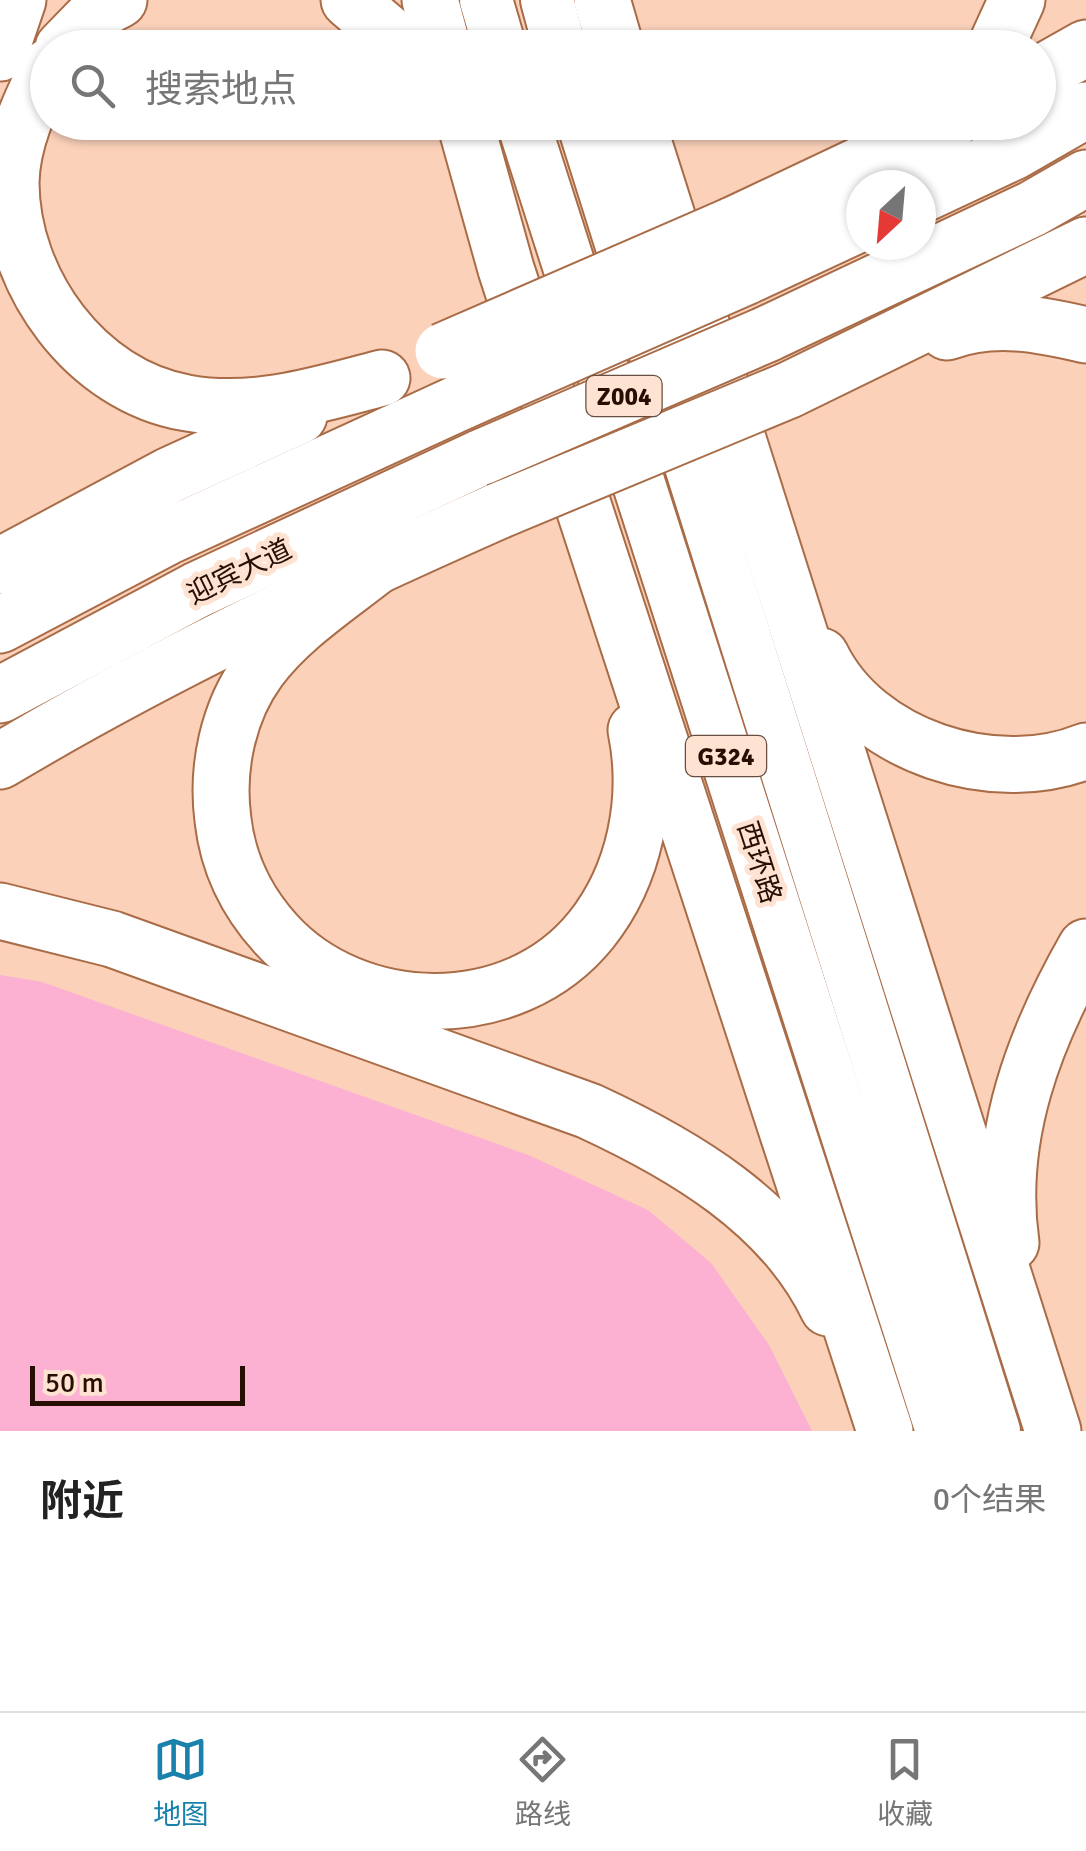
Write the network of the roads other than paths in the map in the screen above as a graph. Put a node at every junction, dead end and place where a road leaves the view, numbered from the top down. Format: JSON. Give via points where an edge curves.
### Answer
{"nodes":[{"id":1,"x":18,"y":0,"type":"edge"},
{"id":2,"x":118,"y":0,"type":"edge"},
{"id":3,"x":349,"y":0,"type":"edge"},
{"id":4,"x":430,"y":0,"type":"edge"},
{"id":5,"x":486,"y":0,"type":"edge"},
{"id":6,"x":547,"y":0,"type":"edge"},
{"id":7,"x":1017,"y":0,"type":"edge"},
{"id":8,"x":81,"y":30,"type":"edge"},
{"id":9,"x":384,"y":30,"type":"edge"},
{"id":10,"x":438,"y":30,"type":"edge"},
{"id":11,"x":495,"y":30,"type":"edge"},
{"id":12,"x":555,"y":30,"type":"edge"},
{"id":13,"x":1003,"y":30,"type":"edge"},
{"id":14,"x":1086,"y":48,"type":"edge"},
{"id":15,"x":0,"y":53,"type":"edge"},
{"id":16,"x":1056,"y":65,"type":"edge"},
{"id":17,"x":30,"y":103,"type":"edge"},
{"id":18,"x":1086,"y":110,"type":"edge"},
{"id":19,"x":1056,"y":127,"type":"edge"},
{"id":20,"x":453,"y":140,"type":"edge"},
{"id":21,"x":470,"y":140,"type":"edge"},
{"id":22,"x":529,"y":140,"type":"edge"},
{"id":23,"x":588,"y":140,"type":"edge"},
{"id":24,"x":643,"y":140,"type":"edge"},
{"id":25,"x":905,"y":140,"type":"edge"},
{"id":26,"x":928,"y":140,"type":"edge"},
{"id":27,"x":1034,"y":140,"type":"edge"},
{"id":28,"x":877,"y":170,"type":"edge"},
{"id":29,"x":889,"y":170,"type":"edge"},
{"id":30,"x":1086,"y":178,"type":"edge"},
{"id":31,"x":936,"y":187,"type":"edge"},
{"id":32,"x":846,"y":201,"type":"edge"},
{"id":33,"x":1086,"y":246,"type":"edge"},
{"id":34,"x":739,"y":251,"type":"junction"},
{"id":35,"x":506,"y":269,"type":"junction"},
{"id":36,"x":1086,"y":335,"type":"edge"},
{"id":37,"x":382,"y":378,"type":"junction"},
{"id":38,"x":790,"y":390,"type":"junction"},
{"id":39,"x":773,"y":547,"type":"junction"},
{"id":40,"x":378,"y":564,"type":"junction"},
{"id":41,"x":0,"y":566,"type":"edge"},
{"id":42,"x":608,"y":580,"type":"junction"},
{"id":43,"x":0,"y":626,"type":"edge"},
{"id":44,"x":0,"y":695,"type":"edge"},
{"id":45,"x":1086,"y":751,"type":"edge"},
{"id":46,"x":0,"y":761,"type":"edge"},
{"id":47,"x":0,"y":911,"type":"edge"},
{"id":48,"x":1086,"y":947,"type":"edge"},
{"id":49,"x":1026,"y":1350,"type":"junction"},
{"id":50,"x":948,"y":1398,"type":"edge"},
{"id":51,"x":882,"y":1420,"type":"edge"},
{"id":52,"x":994,"y":1431,"type":"edge"},
{"id":53,"x":1052,"y":1431,"type":"edge"}],
"edges":[{"from":1,"to":15,"type":"highway"},
{"from":2,"to":8,"type":"highway"},
{"from":3,"to":9,"type":"highway"},
{"from":4,"to":10,"type":"highway"},
{"from":5,"to":11,"type":"main road"},
{"from":6,"to":12,"type":"main road"},
{"from":7,"to":13,"type":"highway"},
{"from":14,"to":16,"type":"highway"},
{"from":17,"to":37,"type":"highway","via":[[11,181],[18,241],[42,298],[79,346],[130,382],[184,403],[242,408]]},
{"from":18,"to":19,"type":"highway"},
{"from":20,"to":35,"type":"highway"},
{"from":21,"to":35,"type":"highway"},
{"from":22,"to":50,"type":"main road","name":"西环路","number":"G324"},
{"from":23,"to":50,"type":"main road","name":"西环路","number":"G324"},
{"from":24,"to":39,"type":"highway"},
{"from":25,"to":28,"type":"highway"},
{"from":26,"to":29,"type":"highway"},
{"from":27,"to":31,"type":"highway"},
{"from":30,"to":44,"type":"highway","name":"迎宾大道","number":"Z004","bridge":true,"via":[[1032,210],[767,334],[197,590]]},
{"from":32,"to":34,"type":"highway","number":"Z004"},
{"from":33,"to":38,"type":"highway"},
{"from":34,"to":37,"type":"highway","bridge":true,"via":[[443,350]]},
{"from":34,"to":43,"type":"highway","number":"Z004","bridge":true,"via":[[464,401],[168,536]]},
{"from":35,"to":42,"type":"highway"},
{"from":36,"to":38,"type":"highway","via":[[1030,322],[964,326]]},
{"from":37,"to":41,"type":"highway","via":[[170,475]]},
{"from":38,"to":40,"type":"highway","bridge":true},
{"from":39,"to":45,"type":"highway","via":[[827,669],[871,716],[927,749],[994,765],[1062,760]]},
{"from":39,"to":49,"type":"highway"},
{"from":40,"to":42,"type":"highway","via":[[259,669],[230,726],[218,788],[227,851],[240,880],[254,908],[296,956],[351,988],[414,1004],[480,998],[540,974],[590,932],[624,877],[640,810],[641,753]]},
{"from":40,"to":46,"type":"highway"},
{"from":42,"to":51,"type":"highway"},
{"from":47,"to":51,"type":"highway","via":[[112,939],[589,1111],[656,1142],[756,1214],[789,1251],[825,1300]]},
{"from":48,"to":49,"type":"highway","via":[[1024,1076],[1010,1146],[1008,1228]]},
{"from":49,"to":53,"type":"highway"},
{"from":50,"to":52,"type":"main road","name":"西环路"}]}
